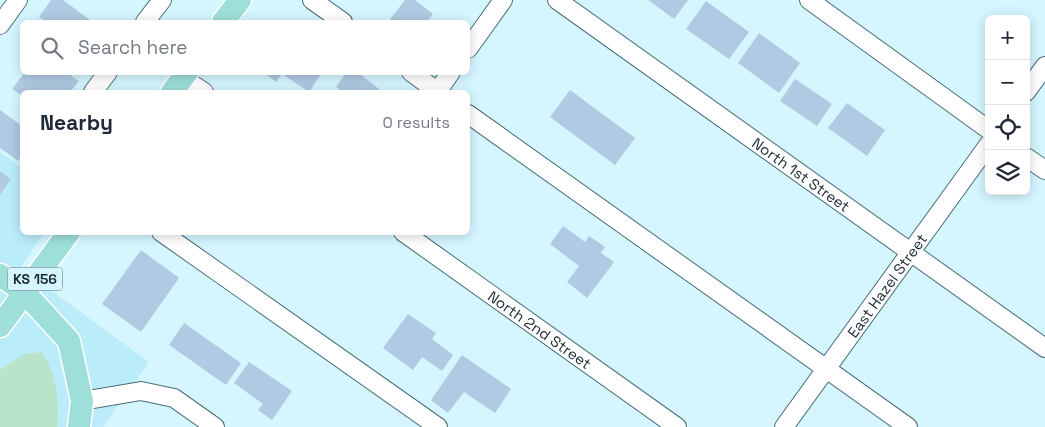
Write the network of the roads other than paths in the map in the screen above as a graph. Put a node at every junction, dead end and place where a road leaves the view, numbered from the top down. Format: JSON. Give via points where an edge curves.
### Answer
{"nodes":[{"id":1,"x":18,"y":0,"type":"edge"},
{"id":2,"x":162,"y":0,"type":"edge"},
{"id":3,"x":240,"y":0,"type":"edge"},
{"id":4,"x":312,"y":0,"type":"edge"},
{"id":5,"x":503,"y":0,"type":"edge"},
{"id":6,"x":557,"y":0,"type":"edge"},
{"id":7,"x":809,"y":0,"type":"edge"},
{"id":8,"x":147,"y":20,"type":"edge"},
{"id":9,"x":225,"y":20,"type":"edge"},
{"id":10,"x":340,"y":20,"type":"edge"},
{"id":11,"x":0,"y":25,"type":"edge"},
{"id":12,"x":470,"y":46,"type":"edge"},
{"id":13,"x":1045,"y":66,"type":"edge"},
{"id":14,"x":106,"y":75,"type":"edge"},
{"id":15,"x":414,"y":75,"type":"edge"},
{"id":16,"x":449,"y":75,"type":"edge"},
{"id":17,"x":180,"y":81,"type":"edge"},
{"id":18,"x":1030,"y":87,"type":"edge"},
{"id":19,"x":94,"y":90,"type":"edge"},
{"id":20,"x":200,"y":90,"type":"edge"},
{"id":21,"x":434,"y":90,"type":"edge"},
{"id":22,"x":438,"y":90,"type":"edge"},
{"id":23,"x":470,"y":115,"type":"edge"},
{"id":24,"x":985,"y":127,"type":"edge"},
{"id":25,"x":985,"y":149,"type":"edge"},
{"id":26,"x":1030,"y":160,"type":"edge"},
{"id":27,"x":1045,"y":170,"type":"edge"},
{"id":28,"x":67,"y":235,"type":"edge"},
{"id":29,"x":165,"y":235,"type":"edge"},
{"id":30,"x":407,"y":235,"type":"edge"},
{"id":31,"x":910,"y":252,"type":"junction"},
{"id":32,"x":0,"y":275,"type":"edge"},
{"id":33,"x":25,"y":293,"type":"junction"},
{"id":34,"x":0,"y":326,"type":"edge"},
{"id":35,"x":1045,"y":348,"type":"edge"},
{"id":36,"x":826,"y":369,"type":"junction"},
{"id":37,"x":82,"y":401,"type":"junction"},
{"id":38,"x":79,"y":427,"type":"edge"},
{"id":39,"x":215,"y":427,"type":"edge"},
{"id":40,"x":438,"y":427,"type":"edge"},
{"id":41,"x":676,"y":427,"type":"edge"},
{"id":42,"x":784,"y":427,"type":"edge"},
{"id":43,"x":908,"y":427,"type":"edge"}],
"edges":[{"from":1,"to":11,"type":"street"},
{"from":2,"to":8,"type":"street"},
{"from":3,"to":9,"type":"main road"},
{"from":4,"to":10,"type":"street"},
{"from":5,"to":12,"type":"street"},
{"from":6,"to":31,"type":"street","name":"North 1st Street"},
{"from":7,"to":24,"type":"street"},
{"from":13,"to":18,"type":"street"},
{"from":14,"to":19,"type":"street"},
{"from":15,"to":21,"type":"street"},
{"from":16,"to":22,"type":"street"},
{"from":17,"to":20,"type":"street"},
{"from":23,"to":36,"type":"street"},
{"from":25,"to":31,"type":"street","name":"East Hazel Street"},
{"from":26,"to":27,"type":"street"},
{"from":28,"to":33,"type":"main road","number":"KS 156"},
{"from":29,"to":40,"type":"street"},
{"from":30,"to":41,"type":"street","name":"North 2nd Street"},
{"from":31,"to":35,"type":"street","name":"North 1st Street"},
{"from":31,"to":36,"type":"street","name":"East Hazel Street"},
{"from":32,"to":33,"type":"main road"},
{"from":33,"to":34,"type":"main road","number":"KS 156"},
{"from":33,"to":37,"type":"main road","via":[[69,341]]},
{"from":36,"to":42,"type":"street","name":"East Hazel Street"},
{"from":36,"to":43,"type":"street"},
{"from":37,"to":38,"type":"main road"},
{"from":37,"to":39,"type":"street","via":[[149,393],[174,398]]}]}
